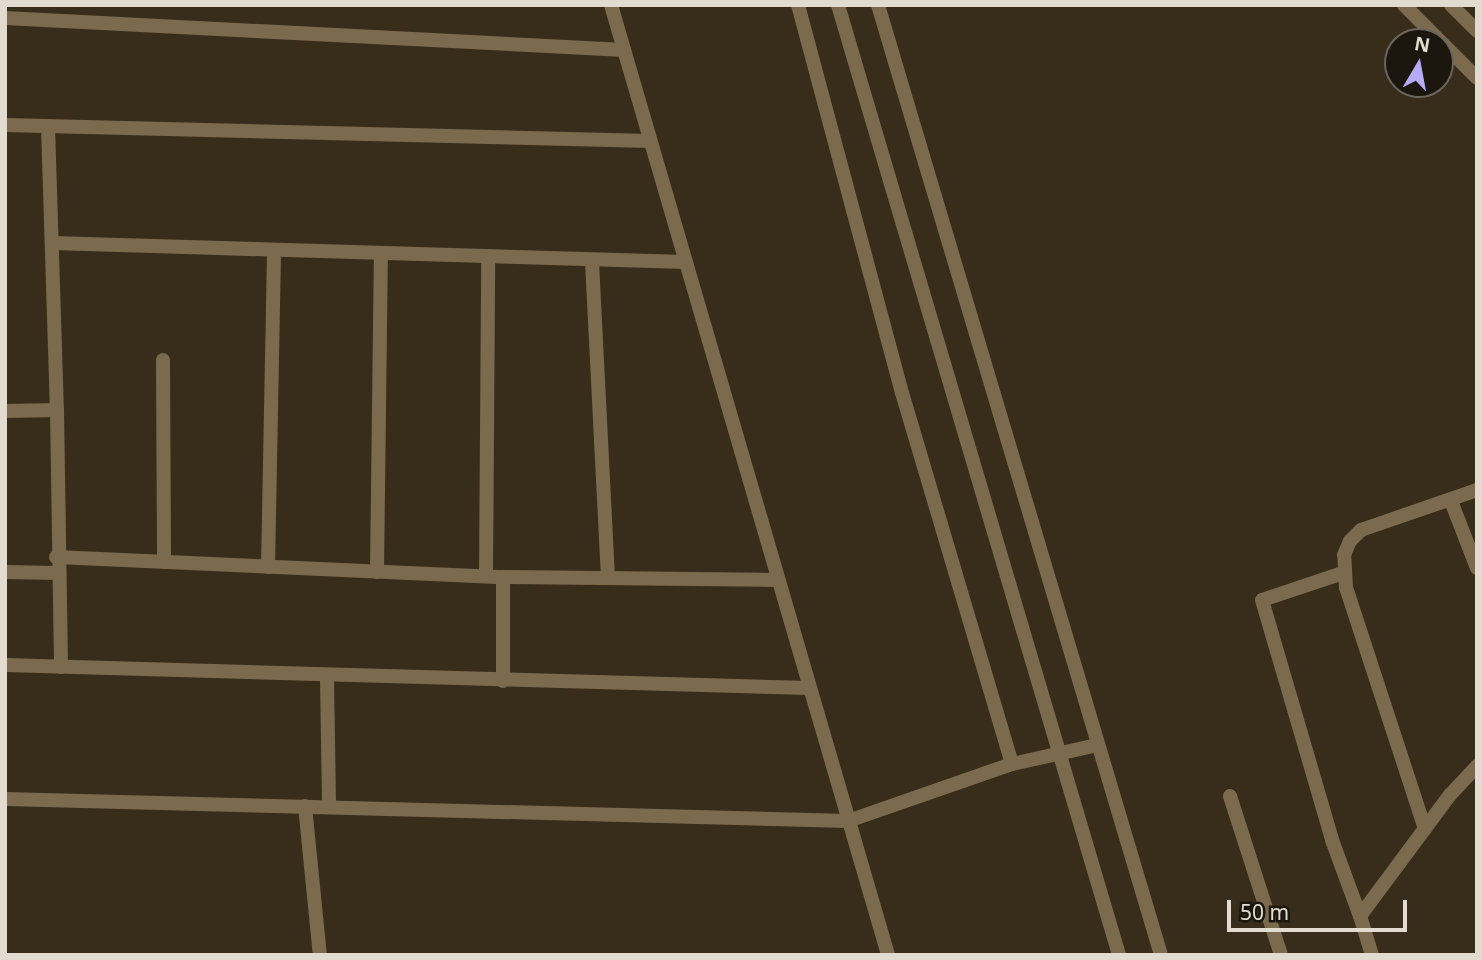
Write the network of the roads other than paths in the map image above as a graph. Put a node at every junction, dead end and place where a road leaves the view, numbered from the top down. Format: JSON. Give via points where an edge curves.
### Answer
{"nodes":[{"id":1,"x":611,"y":5,"type":"edge"},
{"id":2,"x":798,"y":5,"type":"edge"},
{"id":3,"x":838,"y":5,"type":"edge"},
{"id":4,"x":878,"y":5,"type":"edge"},
{"id":5,"x":1404,"y":5,"type":"edge"},
{"id":6,"x":1451,"y":5,"type":"edge"},
{"id":7,"x":5,"y":18,"type":"edge"},
{"id":8,"x":1477,"y":31,"type":"edge"},
{"id":9,"x":624,"y":50,"type":"junction"},
{"id":10,"x":1477,"y":78,"type":"edge"},
{"id":11,"x":5,"y":125,"type":"edge"},
{"id":12,"x":48,"y":126,"type":"junction"},
{"id":13,"x":650,"y":141,"type":"junction"},
{"id":14,"x":51,"y":243,"type":"junction"},
{"id":15,"x":274,"y":250,"type":"junction"},
{"id":16,"x":381,"y":253,"type":"junction"},
{"id":17,"x":488,"y":256,"type":"junction"},
{"id":18,"x":592,"y":262,"type":"junction"},
{"id":19,"x":686,"y":262,"type":"junction"},
{"id":20,"x":163,"y":360,"type":"dead end"},
{"id":21,"x":57,"y":410,"type":"junction"},
{"id":22,"x":5,"y":411,"type":"edge"},
{"id":23,"x":1477,"y":490,"type":"edge"},
{"id":24,"x":1451,"y":501,"type":"junction"},
{"id":25,"x":56,"y":557,"type":"junction"},
{"id":26,"x":164,"y":562,"type":"junction"},
{"id":27,"x":268,"y":567,"type":"junction"},
{"id":28,"x":1477,"y":568,"type":"edge"},
{"id":29,"x":5,"y":572,"type":"edge"},
{"id":30,"x":377,"y":572,"type":"junction"},
{"id":31,"x":57,"y":573,"type":"junction"},
{"id":32,"x":1343,"y":573,"type":"junction"},
{"id":33,"x":485,"y":576,"type":"junction"},
{"id":34,"x":502,"y":577,"type":"junction"},
{"id":35,"x":607,"y":577,"type":"junction"},
{"id":36,"x":778,"y":580,"type":"junction"},
{"id":37,"x":5,"y":665,"type":"edge"},
{"id":38,"x":61,"y":667,"type":"junction"},
{"id":39,"x":327,"y":677,"type":"junction"},
{"id":40,"x":503,"y":681,"type":"junction"},
{"id":41,"x":809,"y":688,"type":"junction"},
{"id":42,"x":1098,"y":745,"type":"junction"},
{"id":43,"x":1058,"y":754,"type":"junction"},
{"id":44,"x":1012,"y":764,"type":"junction"},
{"id":45,"x":1477,"y":766,"type":"edge"},
{"id":46,"x":1230,"y":796,"type":"dead end"},
{"id":47,"x":5,"y":799,"type":"edge"},
{"id":48,"x":305,"y":806,"type":"junction"},
{"id":49,"x":329,"y":807,"type":"junction"},
{"id":50,"x":848,"y":821,"type":"junction"},
{"id":51,"x":1425,"y":829,"type":"junction"},
{"id":52,"x":1360,"y":916,"type":"junction"},
{"id":53,"x":320,"y":955,"type":"edge"},
{"id":54,"x":888,"y":955,"type":"edge"},
{"id":55,"x":1119,"y":955,"type":"edge"},
{"id":56,"x":1161,"y":955,"type":"edge"},
{"id":57,"x":1280,"y":955,"type":"edge"},
{"id":58,"x":1372,"y":955,"type":"edge"}],
"edges":[{"from":1,"to":9,"type":"street"},
{"from":2,"to":44,"type":"street","via":[[902,393]]},
{"from":3,"to":43,"type":"street"},
{"from":4,"to":42,"type":"street"},
{"from":5,"to":10,"type":"street"},
{"from":6,"to":8,"type":"street"},
{"from":7,"to":9,"type":"street"},
{"from":9,"to":13,"type":"street"},
{"from":11,"to":12,"type":"street"},
{"from":12,"to":13,"type":"street"},
{"from":12,"to":14,"type":"street"},
{"from":13,"to":19,"type":"street"},
{"from":14,"to":15,"type":"street"},
{"from":14,"to":21,"type":"street"},
{"from":15,"to":16,"type":"street"},
{"from":15,"to":27,"type":"street"},
{"from":16,"to":17,"type":"street"},
{"from":16,"to":30,"type":"street"},
{"from":17,"to":18,"type":"street"},
{"from":17,"to":33,"type":"street"},
{"from":18,"to":19,"type":"street"},
{"from":18,"to":35,"type":"street"},
{"from":19,"to":36,"type":"street"},
{"from":20,"to":26,"type":"street"},
{"from":21,"to":22,"type":"street"},
{"from":21,"to":25,"type":"street"},
{"from":23,"to":24,"type":"street"},
{"from":24,"to":28,"type":"street"},
{"from":24,"to":32,"type":"street","via":[[1354,535]]},
{"from":25,"to":26,"type":"street"},
{"from":25,"to":31,"type":"street"},
{"from":26,"to":27,"type":"street"},
{"from":27,"to":30,"type":"street"},
{"from":29,"to":31,"type":"street"},
{"from":30,"to":33,"type":"street"},
{"from":31,"to":38,"type":"street"},
{"from":32,"to":51,"type":"street"},
{"from":32,"to":52,"type":"street","via":[[1262,600],[1332,840]]},
{"from":33,"to":34,"type":"street"},
{"from":34,"to":35,"type":"street"},
{"from":34,"to":40,"type":"street"},
{"from":35,"to":36,"type":"street"},
{"from":36,"to":41,"type":"street"},
{"from":37,"to":38,"type":"street"},
{"from":38,"to":39,"type":"street"},
{"from":39,"to":40,"type":"street"},
{"from":39,"to":49,"type":"street"},
{"from":40,"to":41,"type":"street"},
{"from":41,"to":50,"type":"street"},
{"from":42,"to":43,"type":"street"},
{"from":42,"to":56,"type":"street"},
{"from":43,"to":44,"type":"street"},
{"from":43,"to":55,"type":"street"},
{"from":44,"to":50,"type":"street"},
{"from":45,"to":51,"type":"street"},
{"from":46,"to":57,"type":"street"},
{"from":47,"to":48,"type":"street"},
{"from":48,"to":49,"type":"street"},
{"from":48,"to":53,"type":"street"},
{"from":49,"to":50,"type":"street"},
{"from":50,"to":54,"type":"street"},
{"from":51,"to":52,"type":"street"},
{"from":52,"to":58,"type":"street"}]}
